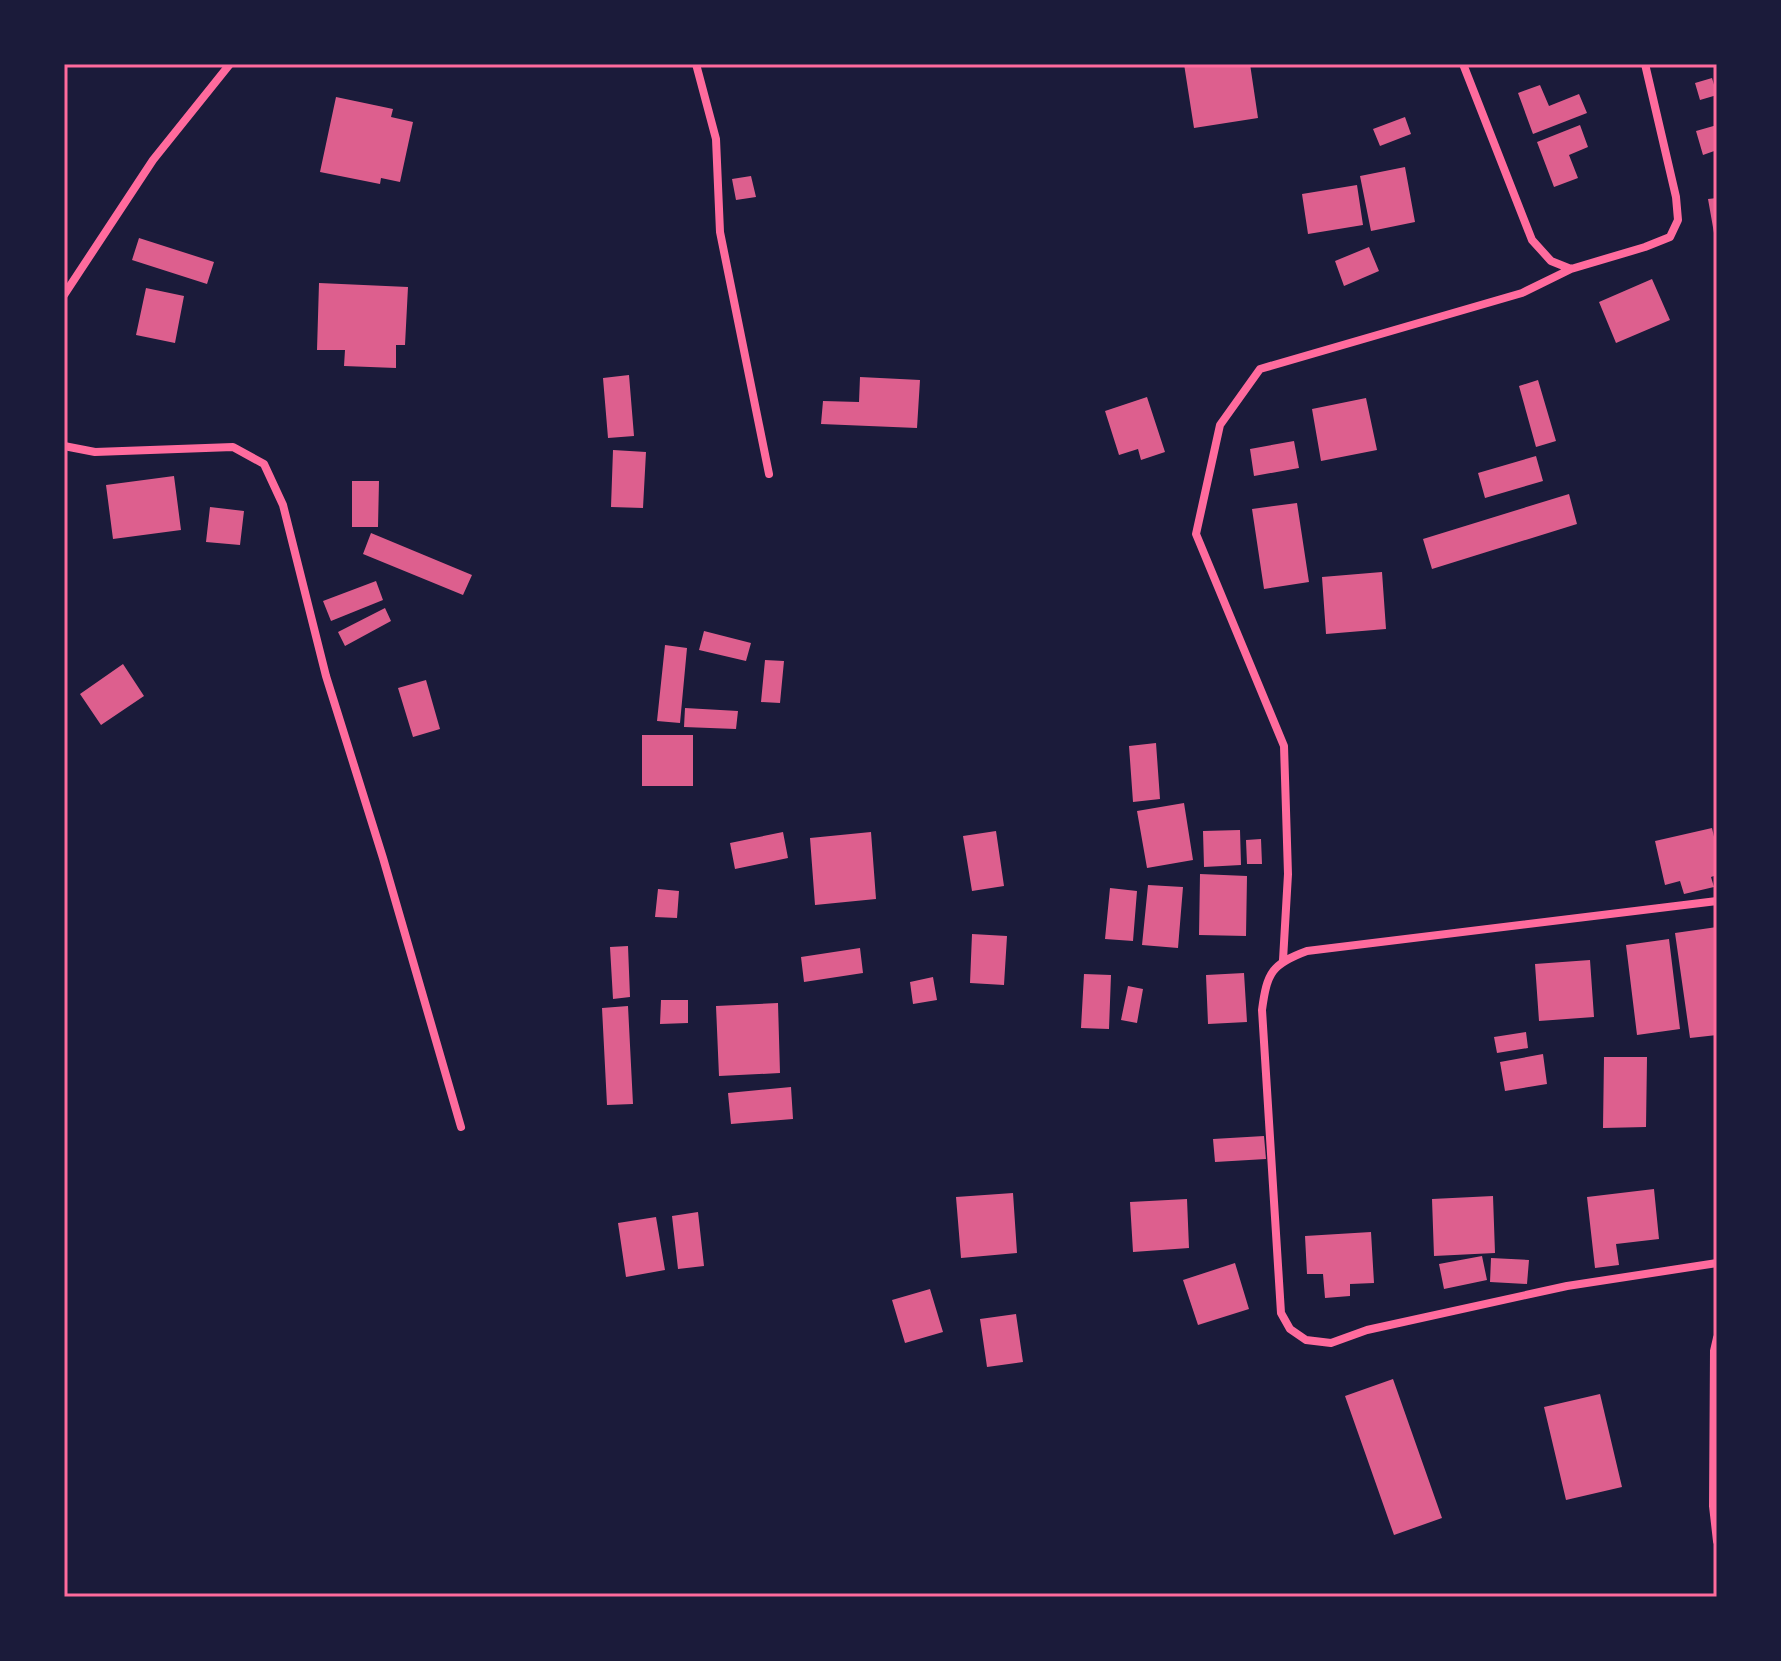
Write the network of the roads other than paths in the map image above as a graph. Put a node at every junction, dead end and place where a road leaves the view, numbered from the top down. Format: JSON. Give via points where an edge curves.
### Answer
{"nodes":[{"id":1,"x":230,"y":64,"type":"edge"},
{"id":2,"x":696,"y":64,"type":"edge"},
{"id":3,"x":1463,"y":64,"type":"edge"},
{"id":4,"x":1645,"y":64,"type":"edge"},
{"id":5,"x":1571,"y":269,"type":"junction"},
{"id":6,"x":64,"y":295,"type":"edge"},
{"id":7,"x":64,"y":446,"type":"edge"},
{"id":8,"x":769,"y":474,"type":"dead end"},
{"id":9,"x":1717,"y":901,"type":"edge"},
{"id":10,"x":1283,"y":960,"type":"junction"},
{"id":11,"x":461,"y":1127,"type":"dead end"},
{"id":12,"x":1717,"y":1263,"type":"edge"},
{"id":13,"x":1717,"y":1338,"type":"edge"},
{"id":14,"x":1717,"y":1541,"type":"edge"}],
"edges":[{"from":1,"to":6,"type":"street","via":[[153,160]]},
{"from":2,"to":8,"type":"street","via":[[716,139],[720,232]]},
{"from":3,"to":5,"type":"street","via":[[1532,240],[1551,261]]},
{"from":4,"to":5,"type":"street","via":[[1678,220],[1670,237]]},
{"from":5,"to":10,"type":"street","via":[[1522,293],[1260,369],[1220,425],[1196,534],[1284,746],[1288,874]]},
{"from":7,"to":11,"type":"street","via":[[95,452],[233,447],[264,464],[283,505],[326,676]]},
{"from":9,"to":10,"type":"street","via":[[1307,951]]},
{"from":10,"to":12,"type":"street","via":[[1269,977],[1262,1010],[1278,1285],[1281,1313],[1290,1329],[1306,1340],[1331,1343],[1367,1330],[1567,1286]]},
{"from":13,"to":14,"type":"street"}]}
